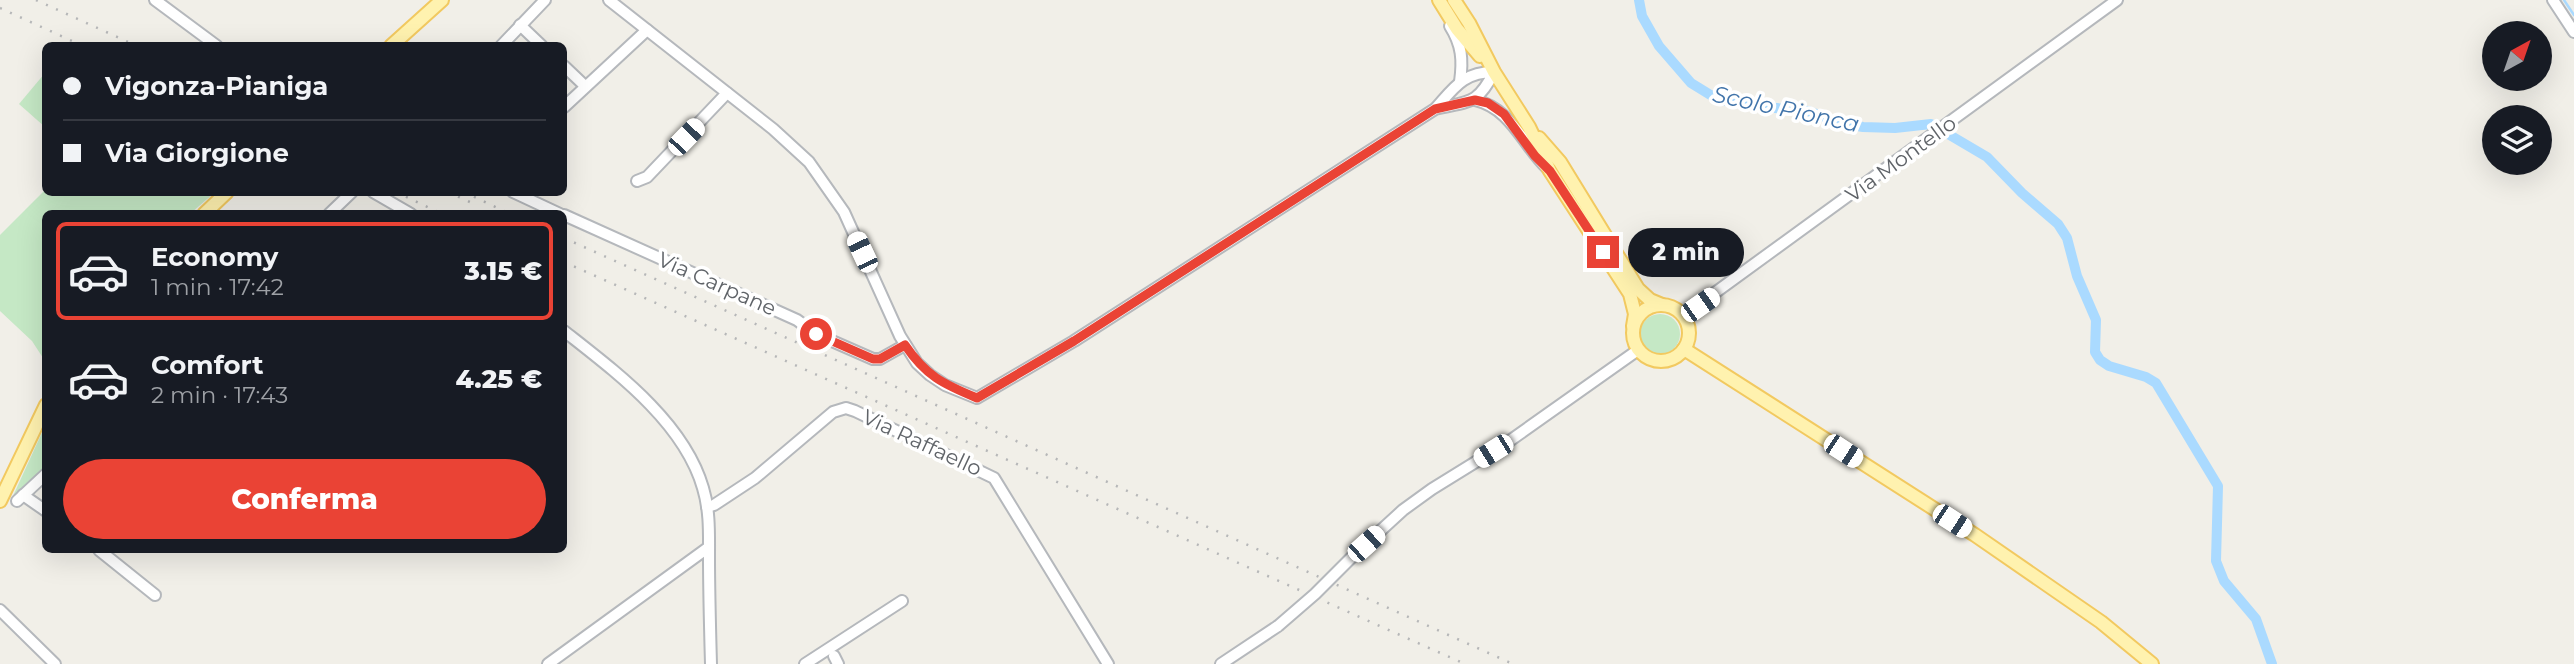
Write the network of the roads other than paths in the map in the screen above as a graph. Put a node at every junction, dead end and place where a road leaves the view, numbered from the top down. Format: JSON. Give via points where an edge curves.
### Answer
{"nodes":[{"id":1,"x":155,"y":0,"type":"edge"},
{"id":2,"x":442,"y":0,"type":"edge"},
{"id":3,"x":545,"y":0,"type":"edge"},
{"id":4,"x":608,"y":0,"type":"edge"},
{"id":5,"x":1433,"y":0,"type":"edge"},
{"id":6,"x":1439,"y":0,"type":"edge"},
{"id":7,"x":1454,"y":0,"type":"edge"},
{"id":8,"x":2117,"y":0,"type":"edge"},
{"id":9,"x":2553,"y":0,"type":"edge"},
{"id":10,"x":520,"y":25,"type":"junction"},
{"id":11,"x":647,"y":30,"type":"junction"},
{"id":12,"x":2574,"y":32,"type":"edge"},
{"id":13,"x":212,"y":42,"type":"edge"},
{"id":14,"x":395,"y":42,"type":"edge"},
{"id":15,"x":505,"y":42,"type":"edge"},
{"id":16,"x":538,"y":42,"type":"edge"},
{"id":17,"x":567,"y":69,"type":"edge"},
{"id":18,"x":1494,"y":72,"type":"junction"},
{"id":19,"x":1460,"y":82,"type":"junction"},
{"id":20,"x":585,"y":86,"type":"junction"},
{"id":21,"x":727,"y":93,"type":"junction"},
{"id":22,"x":1475,"y":100,"type":"junction"},
{"id":23,"x":567,"y":104,"type":"edge"},
{"id":24,"x":1435,"y":109,"type":"junction"},
{"id":25,"x":1529,"y":127,"type":"junction"},
{"id":26,"x":1550,"y":171,"type":"junction"},
{"id":27,"x":637,"y":181,"type":"dead end"},
{"id":28,"x":223,"y":196,"type":"edge"},
{"id":29,"x":348,"y":196,"type":"edge"},
{"id":30,"x":380,"y":196,"type":"edge"},
{"id":31,"x":522,"y":196,"type":"edge"},
{"id":32,"x":208,"y":210,"type":"edge"},
{"id":33,"x":333,"y":210,"type":"edge"},
{"id":34,"x":404,"y":210,"type":"edge"},
{"id":35,"x":553,"y":210,"type":"edge"},
{"id":36,"x":567,"y":216,"type":"edge"},
{"id":37,"x":1662,"y":305,"type":"junction"},
{"id":38,"x":1683,"y":316,"type":"junction"},
{"id":39,"x":1633,"y":326,"type":"junction"},
{"id":40,"x":567,"y":333,"type":"edge"},
{"id":41,"x":905,"y":345,"type":"junction"},
{"id":42,"x":1684,"y":349,"type":"junction"},
{"id":43,"x":1638,"y":350,"type":"junction"},
{"id":44,"x":42,"y":419,"type":"edge"},
{"id":45,"x":42,"y":478,"type":"edge"},
{"id":46,"x":0,"y":501,"type":"edge"},
{"id":47,"x":707,"y":507,"type":"junction"},
{"id":48,"x":42,"y":510,"type":"edge"},
{"id":49,"x":709,"y":547,"type":"junction"},
{"id":50,"x":103,"y":553,"type":"edge"},
{"id":51,"x":155,"y":595,"type":"dead end"},
{"id":52,"x":902,"y":601,"type":"dead end"},
{"id":53,"x":0,"y":610,"type":"edge"},
{"id":54,"x":55,"y":664,"type":"edge"},
{"id":55,"x":548,"y":664,"type":"edge"},
{"id":56,"x":711,"y":664,"type":"edge"},
{"id":57,"x":805,"y":664,"type":"edge"},
{"id":58,"x":1108,"y":664,"type":"edge"},
{"id":59,"x":1221,"y":664,"type":"edge"},
{"id":60,"x":2152,"y":664,"type":"edge"}],
"edges":[{"from":1,"to":13,"type":"street"},
{"from":2,"to":14,"type":"main road"},
{"from":3,"to":10,"type":"street"},
{"from":4,"to":11,"type":"street"},
{"from":5,"to":19,"type":"street","via":[[1461,47]]},
{"from":6,"to":18,"type":"main road"},
{"from":7,"to":18,"type":"main road"},
{"from":8,"to":38,"type":"street","name":"Via Montello"},
{"from":9,"to":12,"type":"street"},
{"from":10,"to":15,"type":"street"},
{"from":10,"to":16,"type":"street"},
{"from":11,"to":20,"type":"street"},
{"from":11,"to":21,"type":"street"},
{"from":17,"to":20,"type":"street"},
{"from":18,"to":19,"type":"street","via":[[1471,75]]},
{"from":18,"to":22,"type":"street"},
{"from":18,"to":25,"type":"main road"},
{"from":19,"to":24,"type":"street"},
{"from":20,"to":23,"type":"street"},
{"from":21,"to":27,"type":"street","via":[[648,177]]},
{"from":21,"to":41,"type":"street","via":[[794,147],[821,177],[844,212]]},
{"from":22,"to":24,"type":"street"},
{"from":22,"to":26,"type":"street","via":[[1504,114]]},
{"from":24,"to":41,"type":"street","via":[[1074,341],[977,398],[930,375]]},
{"from":25,"to":26,"type":"main road"},
{"from":25,"to":37,"type":"main road","via":[[1560,162],[1638,289]]},
{"from":26,"to":39,"type":"main road","via":[[1630,293]]},
{"from":28,"to":32,"type":"main road"},
{"from":29,"to":33,"type":"street"},
{"from":30,"to":34,"type":"street"},
{"from":31,"to":35,"type":"street","name":"Via Carpane"},
{"from":36,"to":41,"type":"street","name":"Via Carpane","via":[[873,359]]},
{"from":37,"to":38,"type":"main road"},
{"from":37,"to":39,"type":"main road","via":[[1646,309]]},
{"from":38,"to":42,"type":"main road","via":[[1689,332]]},
{"from":39,"to":43,"type":"main road"},
{"from":40,"to":47,"type":"street","via":[[612,369],[665,422],[695,463]]},
{"from":42,"to":43,"type":"main road","via":[[1670,360],[1658,361]]},
{"from":42,"to":60,"type":"main road","via":[[2021,566]]},
{"from":43,"to":59,"type":"street","bridge":true,"via":[[1413,503],[1278,626]]},
{"from":44,"to":46,"type":"main road"},
{"from":45,"to":48,"type":"street","via":[[20,498]]},
{"from":47,"to":49,"type":"street"},
{"from":47,"to":58,"type":"street","name":"Via Raffaello","via":[[755,478],[833,412],[855,411],[994,478]]},
{"from":49,"to":55,"type":"street"},
{"from":49,"to":56,"type":"street"},
{"from":50,"to":51,"type":"street"},
{"from":52,"to":57,"type":"street"},
{"from":53,"to":54,"type":"street"}]}
